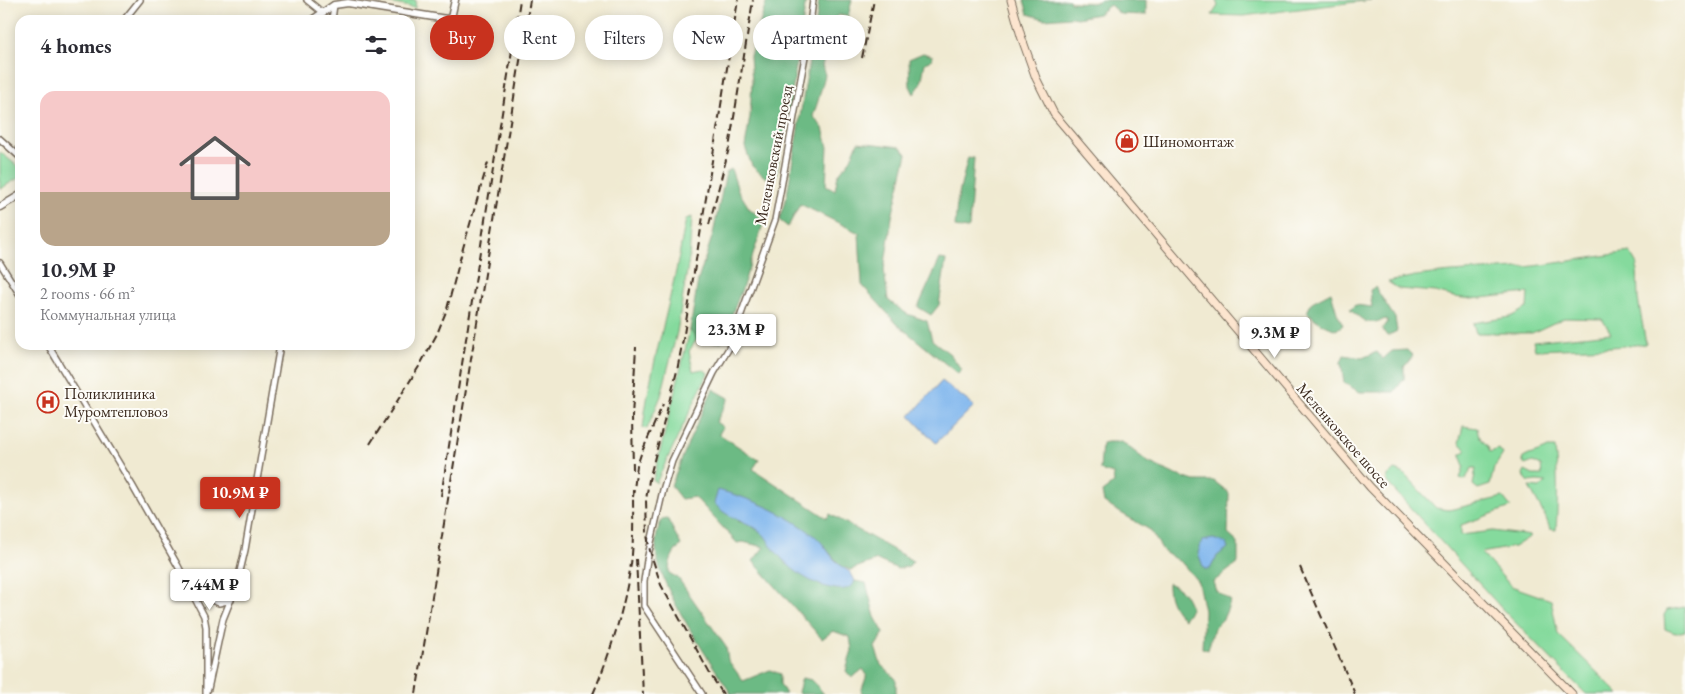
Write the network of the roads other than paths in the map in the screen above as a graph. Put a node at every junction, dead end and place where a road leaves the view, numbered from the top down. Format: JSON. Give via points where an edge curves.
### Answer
{"nodes":[{"id":1,"x":140,"y":0,"type":"edge"},
{"id":2,"x":307,"y":0,"type":"edge"},
{"id":3,"x":455,"y":0,"type":"edge"},
{"id":4,"x":813,"y":0,"type":"edge"},
{"id":5,"x":1011,"y":0,"type":"edge"},
{"id":6,"x":334,"y":3,"type":"edge"},
{"id":7,"x":323,"y":13,"type":"junction"},
{"id":8,"x":128,"y":15,"type":"edge"},
{"id":9,"x":320,"y":15,"type":"edge"},
{"id":10,"x":0,"y":139,"type":"edge"},
{"id":11,"x":15,"y":152,"type":"edge"},
{"id":12,"x":15,"y":198,"type":"edge"},
{"id":13,"x":0,"y":207,"type":"edge"},
{"id":14,"x":0,"y":263,"type":"edge"},
{"id":15,"x":15,"y":287,"type":"edge"},
{"id":16,"x":51,"y":350,"type":"edge"},
{"id":17,"x":279,"y":350,"type":"edge"},
{"id":18,"x":192,"y":593,"type":"junction"},
{"id":19,"x":231,"y":600,"type":"junction"},
{"id":20,"x":207,"y":694,"type":"edge"},
{"id":21,"x":702,"y":694,"type":"edge"},
{"id":22,"x":1572,"y":694,"type":"edge"}],
"edges":[{"from":1,"to":8,"type":"street"},
{"from":2,"to":7,"type":"street"},
{"from":3,"to":6,"type":"street","via":[[453,15],[446,19]]},
{"from":4,"to":21,"type":"street","name":"Меленковский проезд","via":[[775,220],[729,348],[672,461],[644,581],[644,606]]},
{"from":5,"to":22,"type":"main road","name":"Меленковское шоссе","via":[[1036,78],[1054,114],[1370,487]]},
{"from":6,"to":7,"type":"street"},
{"from":7,"to":9,"type":"street"},
{"from":10,"to":11,"type":"street"},
{"from":12,"to":13,"type":"street"},
{"from":14,"to":15,"type":"street"},
{"from":16,"to":18,"type":"street"},
{"from":17,"to":19,"type":"street","via":[[245,550]]},
{"from":18,"to":19,"type":"street","via":[[219,603]]},
{"from":18,"to":20,"type":"street","via":[[206,627]]},
{"from":19,"to":20,"type":"street","via":[[217,642]]}]}
